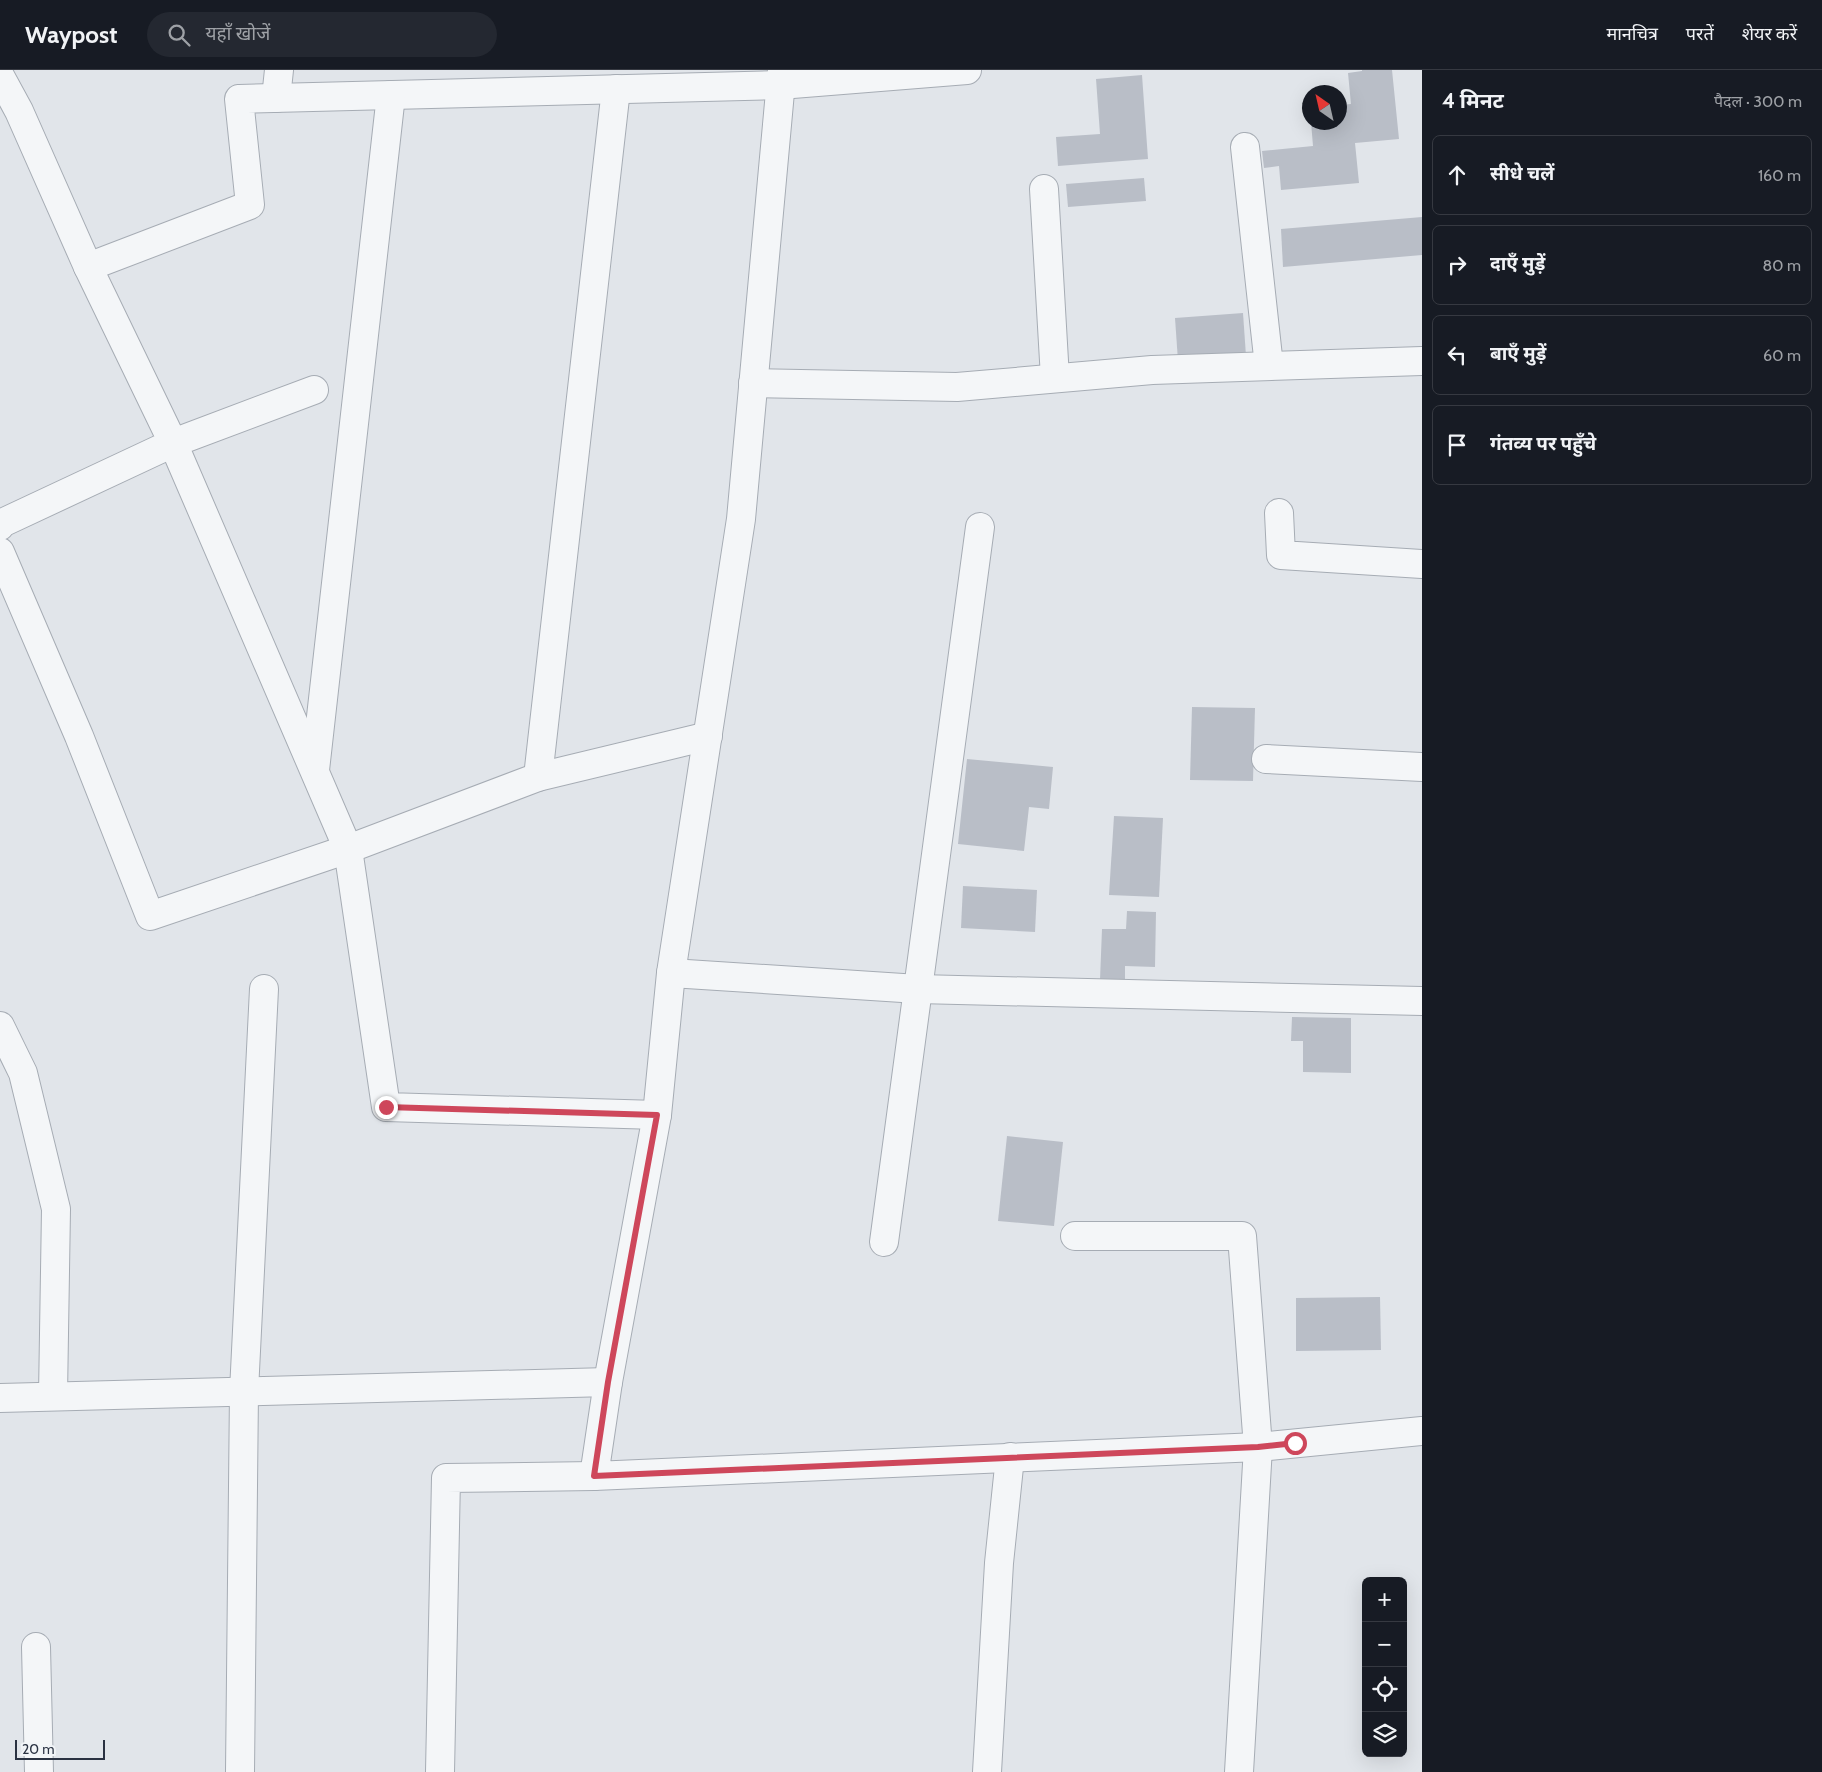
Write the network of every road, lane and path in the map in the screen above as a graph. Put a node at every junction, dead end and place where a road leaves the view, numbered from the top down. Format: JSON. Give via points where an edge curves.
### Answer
{"nodes":[{"id":1,"x":278,"y":70,"type":"edge"},
{"id":2,"x":967,"y":70,"type":"edge"},
{"id":3,"x":0,"y":76,"type":"edge"},
{"id":4,"x":781,"y":78,"type":"edge"},
{"id":5,"x":469,"y":82,"type":"edge"},
{"id":6,"x":616,"y":89,"type":"junction"},
{"id":7,"x":391,"y":95,"type":"junction"},
{"id":8,"x":276,"y":98,"type":"junction"},
{"id":9,"x":1245,"y":147,"type":"dead end"},
{"id":10,"x":1044,"y":189,"type":"dead end"},
{"id":11,"x":88,"y":267,"type":"junction"},
{"id":12,"x":1422,"y":361,"type":"edge"},
{"id":13,"x":1269,"y":366,"type":"junction"},
{"id":14,"x":1055,"y":378,"type":"junction"},
{"id":15,"x":753,"y":383,"type":"junction"},
{"id":16,"x":314,"y":390,"type":"dead end"},
{"id":17,"x":173,"y":443,"type":"junction"},
{"id":18,"x":1280,"y":513,"type":"dead end"},
{"id":19,"x":0,"y":526,"type":"edge"},
{"id":20,"x":980,"y":527,"type":"dead end"},
{"id":21,"x":0,"y":552,"type":"edge"},
{"id":22,"x":1422,"y":564,"type":"edge"},
{"id":23,"x":708,"y":736,"type":"junction"},
{"id":24,"x":1266,"y":759,"type":"dead end"},
{"id":25,"x":1422,"y":767,"type":"edge"},
{"id":26,"x":315,"y":772,"type":"junction"},
{"id":27,"x":538,"y":777,"type":"junction"},
{"id":28,"x":348,"y":849,"type":"junction"},
{"id":29,"x":671,"y":973,"type":"junction"},
{"id":30,"x":264,"y":989,"type":"dead end"},
{"id":31,"x":918,"y":989,"type":"junction"},
{"id":32,"x":1422,"y":1001,"type":"edge"},
{"id":33,"x":0,"y":1026,"type":"edge"},
{"id":34,"x":657,"y":1115,"type":"junction"},
{"id":35,"x":1075,"y":1236,"type":"dead end"},
{"id":36,"x":884,"y":1242,"type":"dead end"},
{"id":37,"x":608,"y":1382,"type":"junction"},
{"id":38,"x":244,"y":1391,"type":"junction"},
{"id":39,"x":53,"y":1396,"type":"junction"},
{"id":40,"x":0,"y":1398,"type":"edge"},
{"id":41,"x":1422,"y":1431,"type":"edge"},
{"id":42,"x":1258,"y":1447,"type":"junction"},
{"id":43,"x":1010,"y":1458,"type":"junction"},
{"id":44,"x":594,"y":1476,"type":"junction"},
{"id":45,"x":36,"y":1647,"type":"dead end"},
{"id":46,"x":39,"y":1772,"type":"edge"},
{"id":47,"x":240,"y":1772,"type":"edge"},
{"id":48,"x":440,"y":1772,"type":"edge"},
{"id":49,"x":987,"y":1772,"type":"edge"},
{"id":50,"x":1239,"y":1772,"type":"edge"}],
"edges":[{"from":1,"to":8,"type":"street"},
{"from":2,"to":4,"type":"street"},
{"from":3,"to":11,"type":"street"},
{"from":4,"to":6,"type":"street"},
{"from":4,"to":15,"type":"street"},
{"from":5,"to":6,"type":"street"},
{"from":5,"to":7,"type":"street"},
{"from":6,"to":27,"type":"street"},
{"from":7,"to":8,"type":"street"},
{"from":7,"to":26,"type":"street"},
{"from":8,"to":11,"type":"street","via":[[239,100],[250,204]]},
{"from":9,"to":13,"type":"street"},
{"from":10,"to":14,"type":"street"},
{"from":11,"to":17,"type":"street"},
{"from":12,"to":13,"type":"street"},
{"from":13,"to":14,"type":"street","via":[[1152,370]]},
{"from":14,"to":15,"type":"street","via":[[957,387]]},
{"from":15,"to":23,"type":"street","via":[[741,520]]},
{"from":16,"to":17,"type":"street"},
{"from":17,"to":19,"type":"street"},
{"from":17,"to":26,"type":"street"},
{"from":18,"to":22,"type":"street","via":[[1281,555]]},
{"from":20,"to":31,"type":"street"},
{"from":21,"to":28,"type":"street","via":[[79,736],[150,916]]},
{"from":23,"to":27,"type":"street"},
{"from":23,"to":29,"type":"street"},
{"from":24,"to":25,"type":"street"},
{"from":26,"to":28,"type":"street"},
{"from":27,"to":28,"type":"street"},
{"from":28,"to":34,"type":"street","via":[[386,1107]]},
{"from":29,"to":31,"type":"street"},
{"from":29,"to":34,"type":"street"},
{"from":30,"to":38,"type":"street"},
{"from":31,"to":32,"type":"street"},
{"from":31,"to":36,"type":"street"},
{"from":33,"to":39,"type":"street","via":[[22,1073],[56,1209]]},
{"from":34,"to":37,"type":"street"},
{"from":35,"to":42,"type":"street","via":[[1242,1236]]},
{"from":37,"to":38,"type":"street"},
{"from":37,"to":44,"type":"street"},
{"from":38,"to":39,"type":"street"},
{"from":38,"to":47,"type":"street"},
{"from":39,"to":40,"type":"street"},
{"from":41,"to":42,"type":"street"},
{"from":42,"to":43,"type":"street"},
{"from":42,"to":50,"type":"street"},
{"from":43,"to":44,"type":"street"},
{"from":43,"to":49,"type":"street","via":[[999,1563]]},
{"from":44,"to":48,"type":"street","via":[[446,1478]]},
{"from":45,"to":46,"type":"street"}]}
